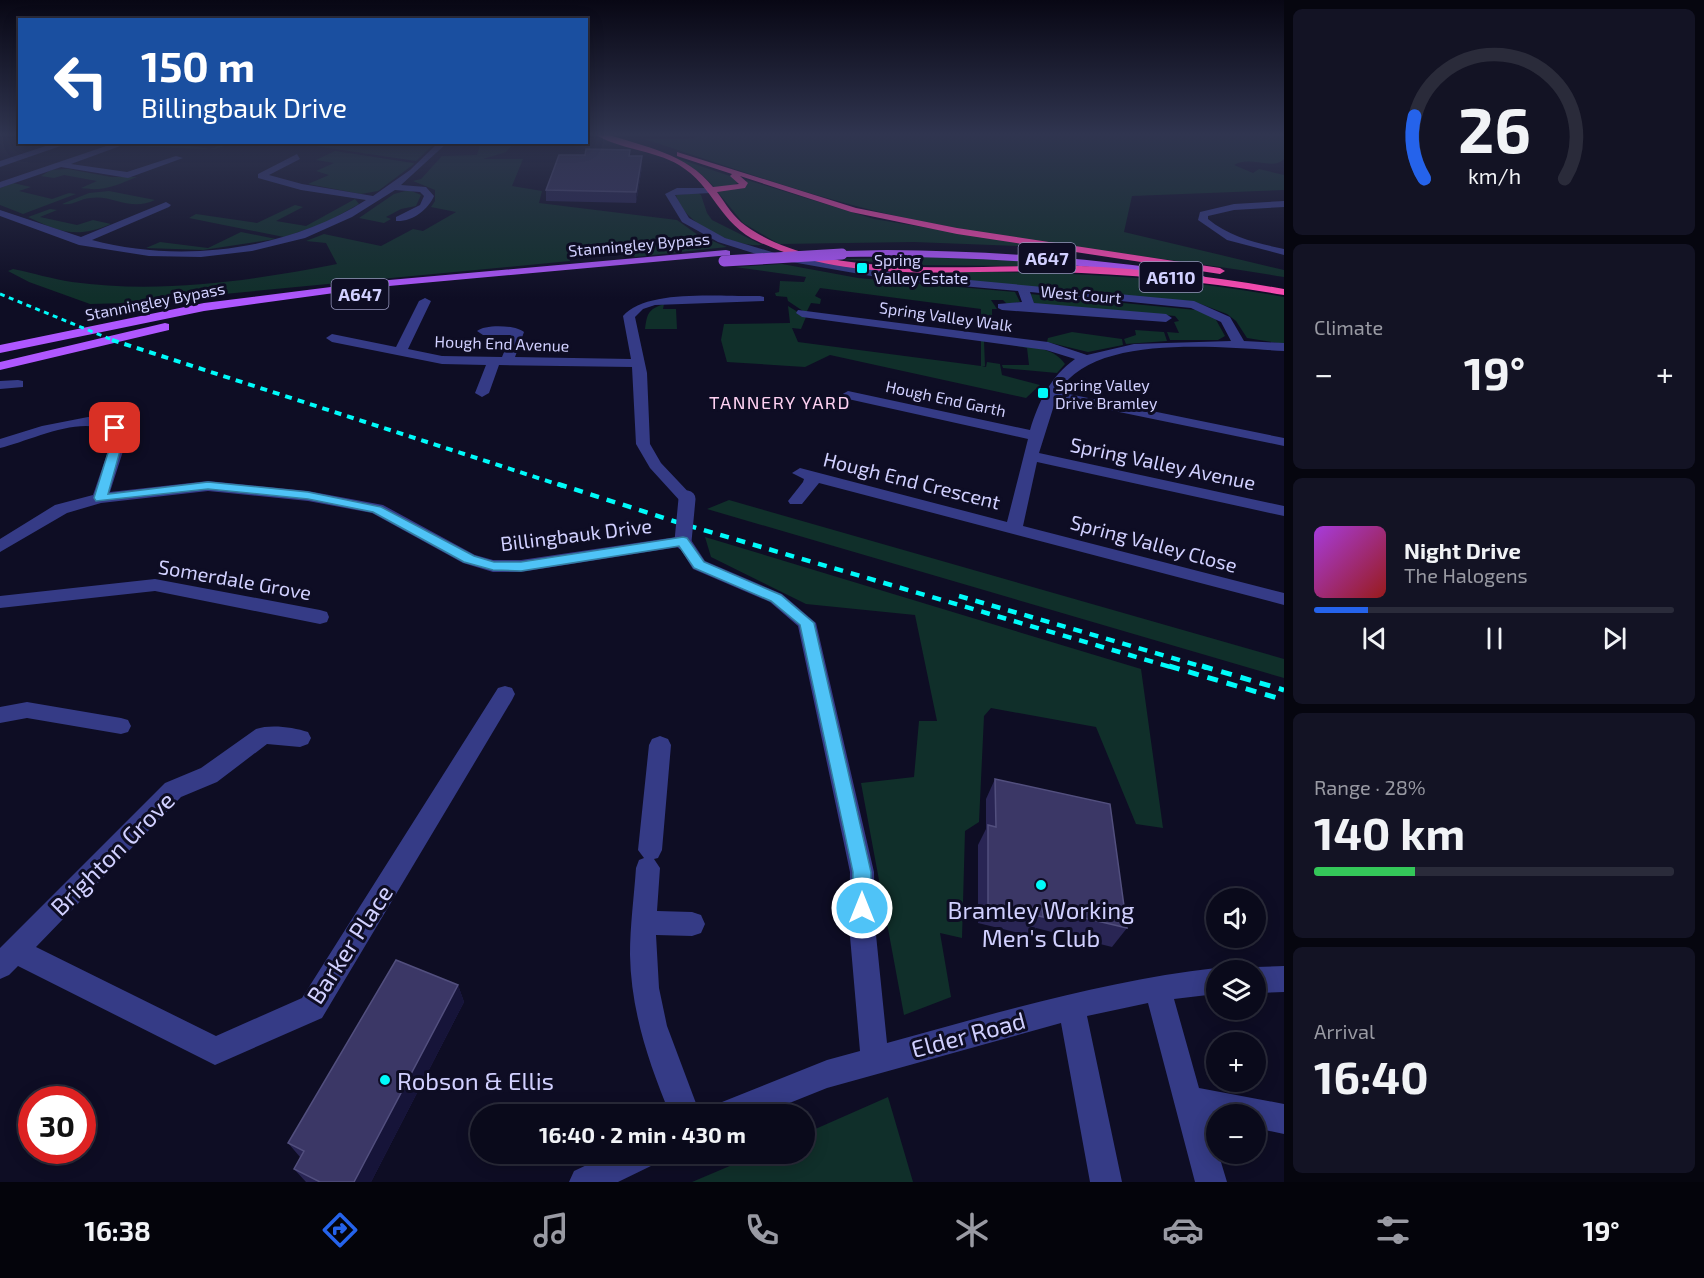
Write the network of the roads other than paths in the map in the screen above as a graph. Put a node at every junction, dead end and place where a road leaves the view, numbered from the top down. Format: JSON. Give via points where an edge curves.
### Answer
{"nodes":[{"id":1,"x":319,"y":189,"type":"edge"},
{"id":2,"x":390,"y":189,"type":"edge"},
{"id":3,"x":423,"y":189,"type":"edge"},
{"id":4,"x":721,"y":189,"type":"edge"},
{"id":5,"x":786,"y":189,"type":"edge"},
{"id":6,"x":710,"y":190,"type":"junction"},
{"id":7,"x":376,"y":199,"type":"junction"},
{"id":8,"x":1284,"y":204,"type":"edge"},
{"id":9,"x":166,"y":205,"type":"dead end"},
{"id":10,"x":0,"y":213,"type":"edge"},
{"id":11,"x":399,"y":219,"type":"dead end"},
{"id":12,"x":79,"y":242,"type":"junction"},
{"id":13,"x":839,"y":250,"type":"junction"},
{"id":14,"x":1284,"y":252,"type":"edge"},
{"id":15,"x":725,"y":257,"type":"junction"},
{"id":16,"x":1147,"y":260,"type":"junction"},
{"id":17,"x":1284,"y":283,"type":"edge"},
{"id":18,"x":1251,"y":286,"type":"junction"},
{"id":19,"x":1023,"y":288,"type":"junction"},
{"id":20,"x":1284,"y":292,"type":"edge"},
{"id":21,"x":760,"y":299,"type":"dead end"},
{"id":22,"x":425,"y":301,"type":"dead end"},
{"id":23,"x":1002,"y":306,"type":"dead end"},
{"id":24,"x":1029,"y":306,"type":"junction"},
{"id":25,"x":204,"y":307,"type":"junction"},
{"id":26,"x":258,"y":307,"type":"junction"},
{"id":27,"x":802,"y":313,"type":"dead end"},
{"id":28,"x":1166,"y":318,"type":"dead end"},
{"id":29,"x":483,"y":331,"type":"dead end"},
{"id":30,"x":0,"y":338,"type":"edge"},
{"id":31,"x":332,"y":338,"type":"dead end"},
{"id":32,"x":1240,"y":345,"type":"junction"},
{"id":33,"x":1284,"y":347,"type":"edge"},
{"id":34,"x":0,"y":349,"type":"edge"},
{"id":35,"x":400,"y":352,"type":"junction"},
{"id":36,"x":0,"y":355,"type":"edge"},
{"id":37,"x":1084,"y":358,"type":"junction"},
{"id":38,"x":501,"y":361,"type":"junction"},
{"id":39,"x":637,"y":363,"type":"junction"},
{"id":40,"x":0,"y":366,"type":"edge"},
{"id":41,"x":18,"y":384,"type":"dead end"},
{"id":42,"x":0,"y":385,"type":"edge"},
{"id":43,"x":482,"y":393,"type":"dead end"},
{"id":44,"x":1052,"y":394,"type":"junction"},
{"id":45,"x":848,"y":395,"type":"dead end"},
{"id":46,"x":1036,"y":436,"type":"junction"},
{"id":47,"x":1284,"y":441,"type":"edge"},
{"id":48,"x":0,"y":444,"type":"edge"},
{"id":49,"x":1032,"y":456,"type":"junction"},
{"id":50,"x":100,"y":498,"type":"junction"},
{"id":51,"x":796,"y":501,"type":"dead end"},
{"id":52,"x":1284,"y":511,"type":"edge"},
{"id":53,"x":1014,"y":528,"type":"junction"},
{"id":54,"x":683,"y":541,"type":"junction"},
{"id":55,"x":0,"y":547,"type":"edge"},
{"id":56,"x":1284,"y":599,"type":"edge"},
{"id":57,"x":0,"y":602,"type":"edge"},
{"id":58,"x":320,"y":617,"type":"dead end"},
{"id":59,"x":505,"y":694,"type":"dead end"},
{"id":60,"x":0,"y":715,"type":"edge"},
{"id":61,"x":121,"y":726,"type":"dead end"},
{"id":62,"x":300,"y":738,"type":"dead end"},
{"id":63,"x":660,"y":745,"type":"dead end"},
{"id":64,"x":645,"y":923,"type":"junction"},
{"id":65,"x":692,"y":924,"type":"dead end"},
{"id":66,"x":8,"y":958,"type":"edge"},
{"id":67,"x":1284,"y":979,"type":"edge"},
{"id":68,"x":1266,"y":980,"type":"edge"},
{"id":69,"x":1206,"y":982,"type":"edge"},
{"id":70,"x":1157,"y":988,"type":"junction"},
{"id":71,"x":1071,"y":1006,"type":"junction"},
{"id":72,"x":875,"y":1060,"type":"junction"},
{"id":73,"x":1188,"y":1100,"type":"junction"},
{"id":74,"x":681,"y":1104,"type":"edge"},
{"id":75,"x":753,"y":1104,"type":"edge"},
{"id":76,"x":1284,"y":1119,"type":"edge"},
{"id":77,"x":622,"y":1164,"type":"edge"},
{"id":78,"x":585,"y":1182,"type":"edge"},
{"id":79,"x":1106,"y":1182,"type":"edge"},
{"id":80,"x":1211,"y":1182,"type":"edge"}],
"edges":[{"from":1,"to":7,"type":"street"},
{"from":2,"to":7,"type":"street"},
{"from":3,"to":11,"type":"street","via":[[429,196],[424,207]]},
{"from":4,"to":6,"type":"highway","number":"A6110"},
{"from":5,"to":16,"type":"highway","number":"A6110","via":[[854,210],[957,231]]},
{"from":6,"to":18,"type":"highway","number":"A6110","via":[[744,230],[806,255],[852,264],[1091,270]]},
{"from":6,"to":19,"type":"street","via":[[677,191],[670,194],[671,201],[679,215],[702,231],[736,246],[833,270]]},
{"from":7,"to":12,"type":"street","via":[[312,233],[235,251],[150,254]]},
{"from":8,"to":14,"type":"street","via":[[1234,207],[1203,214],[1203,220],[1216,233]]},
{"from":9,"to":12,"type":"street"},
{"from":10,"to":12,"type":"street"},
{"from":13,"to":15,"type":"main road","name":"Stanningley Bypass","number":"A647","bridge":true},
{"from":13,"to":16,"type":"main road","name":"Stanningley Bypass","number":"A647","via":[[984,248]]},
{"from":13,"to":18,"type":"main road","name":"Stanningley Bypass","number":"A647","via":[[1009,255],[1121,266]]},
{"from":15,"to":25,"type":"main road","name":"Stanningley Bypass","number":"A647","via":[[378,284]]},
{"from":15,"to":26,"type":"main road","name":"Stanningley Bypass","number":"A647"},
{"from":16,"to":17,"type":"highway","name":"Stanningley Bypass","number":"A647"},
{"from":18,"to":20,"type":"highway","name":"Stanningley Bypass","number":"A647"},
{"from":19,"to":24,"type":"street","name":"West Court"},
{"from":19,"to":32,"type":"street","via":[[1194,305],[1226,320]]},
{"from":21,"to":39,"type":"street","via":[[674,300],[639,307],[629,316]]},
{"from":22,"to":35,"type":"street"},
{"from":23,"to":24,"type":"street","name":"West Court"},
{"from":24,"to":28,"type":"street","name":"West Court"},
{"from":25,"to":30,"type":"main road","number":"A647"},
{"from":25,"to":34,"type":"main road","name":"Stanningley Bypass","number":"A647"},
{"from":26,"to":36,"type":"main road","name":"Stanningley Bypass","number":"A647"},
{"from":26,"to":40,"type":"main road","number":"A647"},
{"from":27,"to":37,"type":"street","name":"Spring Valley Walk","via":[[1048,346]]},
{"from":29,"to":38,"type":"street","via":[[518,332]]},
{"from":31,"to":35,"type":"street","name":"Hough End Avenue"},
{"from":32,"to":33,"type":"street"},
{"from":32,"to":37,"type":"street","via":[[1162,344],[1136,352]]},
{"from":35,"to":38,"type":"street","name":"Hough End Avenue","via":[[442,360]]},
{"from":37,"to":44,"type":"street","via":[[1062,376]]},
{"from":38,"to":39,"type":"street","name":"Hough End Avenue"},
{"from":38,"to":43,"type":"street"},
{"from":39,"to":54,"type":"street","bridge":true,"via":[[643,444],[655,465],[687,499]]},
{"from":41,"to":42,"type":"street"},
{"from":44,"to":46,"type":"street"},
{"from":44,"to":47,"type":"street"},
{"from":45,"to":46,"type":"street","name":"Hough End Garth"},
{"from":46,"to":49,"type":"street"},
{"from":48,"to":50,"type":"street","via":[[84,420],[106,421],[115,428],[118,440]]},
{"from":49,"to":52,"type":"street","name":"Spring Valley Avenue"},
{"from":49,"to":53,"type":"street"},
{"from":50,"to":54,"type":"street","name":"Billingbauk Drive","via":[[208,486],[308,495],[377,509],[469,559],[493,566],[521,566]]},
{"from":50,"to":55,"type":"street","name":"Billingbauk Drive","via":[[61,509]]},
{"from":51,"to":53,"type":"street","name":"Hough End Crescent","via":[[811,483],[806,475]]},
{"from":53,"to":56,"type":"street","name":"Spring Valley Close"},
{"from":54,"to":72,"type":"street","via":[[699,565],[776,598],[807,623],[862,872],[862,925]]},
{"from":57,"to":58,"type":"street","name":"Somerdale Grove","via":[[155,585]]},
{"from":59,"to":66,"type":"street","name":"Barker Place","via":[[312,1008],[215,1051]]},
{"from":60,"to":61,"type":"street","via":[[27,710]]},
{"from":62,"to":66,"type":"street","name":"Brighton Grove","via":[[263,735],[209,775],[172,790]]},
{"from":63,"to":64,"type":"street"},
{"from":64,"to":65,"type":"street"},
{"from":64,"to":74,"type":"street","via":[[644,967],[650,1017],[667,1074]]},
{"from":67,"to":68,"type":"street"},
{"from":69,"to":70,"type":"street","name":"Elder Road"},
{"from":70,"to":71,"type":"street","name":"Elder Road"},
{"from":70,"to":73,"type":"street"},
{"from":71,"to":72,"type":"street","name":"Elder Road"},
{"from":71,"to":79,"type":"street"},
{"from":72,"to":75,"type":"street","name":"Elder Road","via":[[827,1074]]},
{"from":73,"to":76,"type":"street"},
{"from":73,"to":80,"type":"street"},
{"from":77,"to":78,"type":"street"}]}
